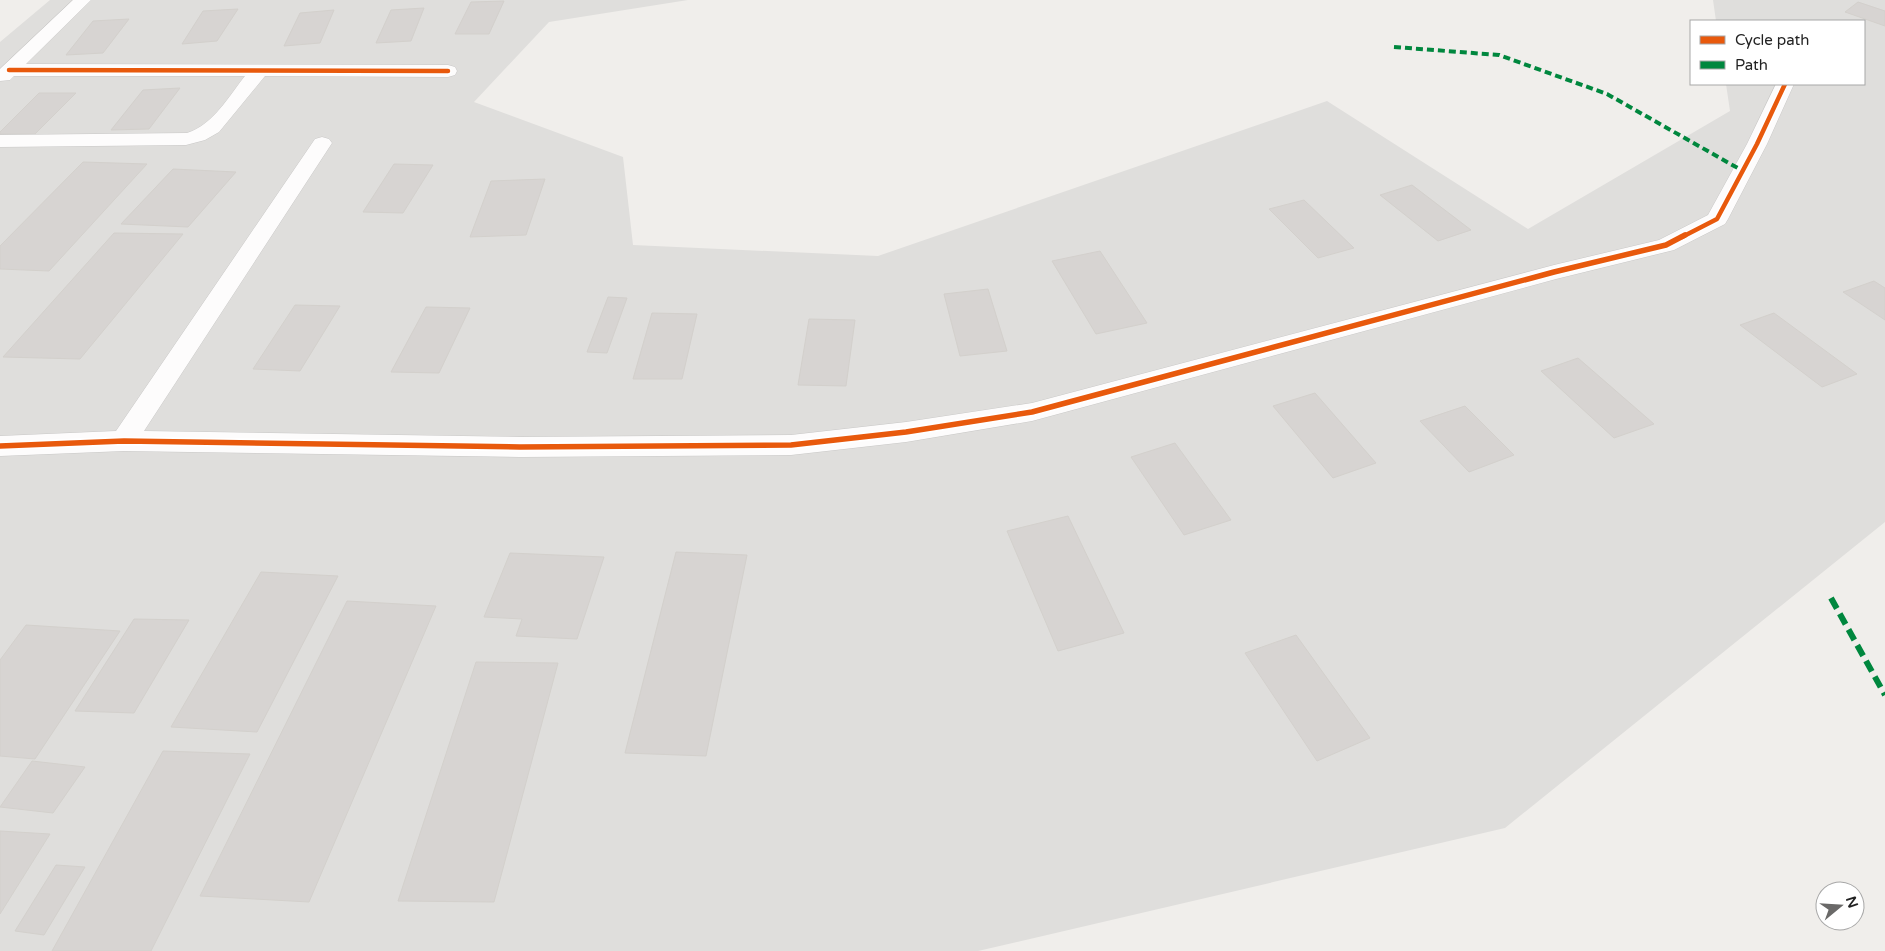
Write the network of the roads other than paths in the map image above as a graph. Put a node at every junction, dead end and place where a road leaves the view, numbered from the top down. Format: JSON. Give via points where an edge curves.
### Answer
{"nodes":[{"id":1,"x":83,"y":0,"type":"edge"},
{"id":2,"x":260,"y":70,"type":"junction"},
{"id":3,"x":448,"y":71,"type":"dead end"},
{"id":4,"x":5,"y":74,"type":"edge"},
{"id":5,"x":1785,"y":85,"type":"edge"},
{"id":6,"x":0,"y":141,"type":"edge"},
{"id":7,"x":322,"y":143,"type":"dead end"},
{"id":8,"x":124,"y":441,"type":"junction"},
{"id":9,"x":0,"y":446,"type":"edge"}],
"edges":[{"from":1,"to":4,"type":"street"},
{"from":2,"to":3,"type":"street"},
{"from":2,"to":4,"type":"street"},
{"from":2,"to":6,"type":"street","via":[[215,125],[199,136],[186,139]]},
{"from":5,"to":8,"type":"street","via":[[1717,219],[1666,245],[1032,412],[906,432],[791,445],[520,447]]},
{"from":7,"to":8,"type":"street"},
{"from":8,"to":9,"type":"street"}]}
